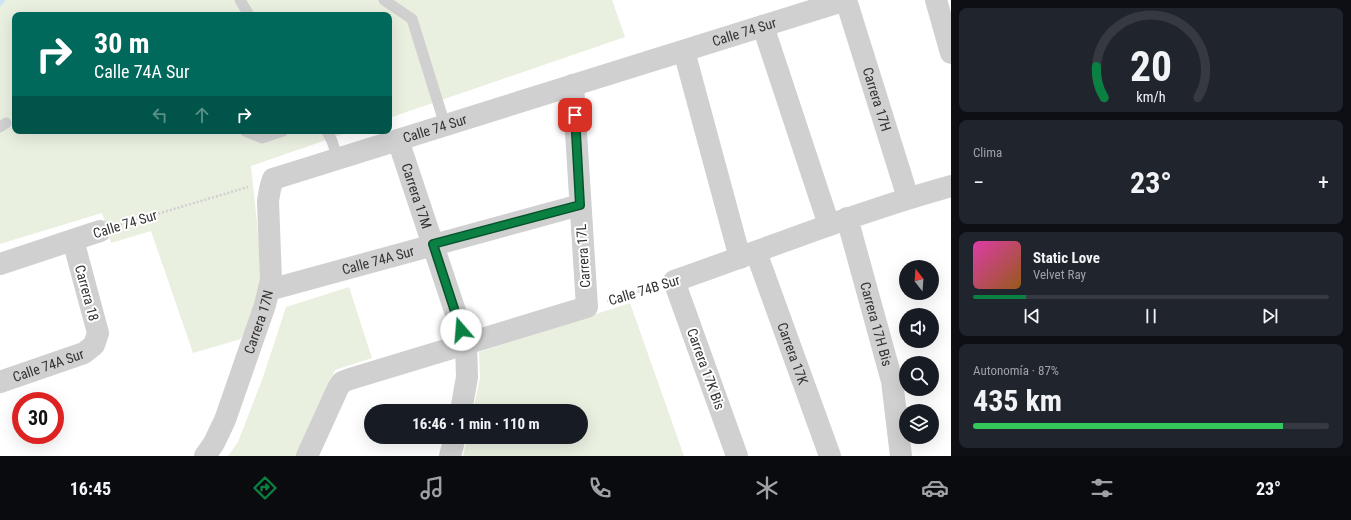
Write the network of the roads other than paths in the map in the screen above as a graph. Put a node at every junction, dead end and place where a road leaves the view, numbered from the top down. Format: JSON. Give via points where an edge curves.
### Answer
{"nodes":[{"id":1,"x":240,"y":0,"type":"edge"},
{"id":2,"x":384,"y":0,"type":"edge"},
{"id":3,"x":846,"y":0,"type":"edge"},
{"id":4,"x":936,"y":0,"type":"edge"},
{"id":5,"x":247,"y":12,"type":"edge"},
{"id":6,"x":763,"y":26,"type":"junction"},
{"id":7,"x":684,"y":51,"type":"junction"},
{"id":8,"x":951,"y":53,"type":"edge"},
{"id":9,"x":573,"y":85,"type":"junction"},
{"id":10,"x":445,"y":125,"type":"junction"},
{"id":11,"x":252,"y":134,"type":"edge"},
{"id":12,"x":274,"y":134,"type":"edge"},
{"id":13,"x":328,"y":134,"type":"edge"},
{"id":14,"x":398,"y":140,"type":"junction"},
{"id":15,"x":338,"y":159,"type":"junction"},
{"id":16,"x":273,"y":179,"type":"joint"},
{"id":17,"x":951,"y":186,"type":"edge"},
{"id":18,"x":908,"y":198,"type":"junction"},
{"id":19,"x":580,"y":205,"type":"junction"},
{"id":20,"x":838,"y":221,"type":"junction"},
{"id":21,"x":100,"y":231,"type":"road end"},
{"id":22,"x":73,"y":240,"type":"junction"},
{"id":23,"x":433,"y":244,"type":"junction"},
{"id":24,"x":748,"y":255,"type":"junction"},
{"id":25,"x":0,"y":264,"type":"edge"},
{"id":26,"x":674,"y":281,"type":"joint"},
{"id":27,"x":269,"y":290,"type":"junction"},
{"id":28,"x":466,"y":344,"type":"junction"},
{"id":29,"x":94,"y":345,"type":"joint"},
{"id":30,"x":0,"y":382,"type":"edge"},
{"id":31,"x":462,"y":404,"type":"edge"},
{"id":32,"x":453,"y":444,"type":"edge"},
{"id":33,"x":205,"y":456,"type":"edge"},
{"id":34,"x":307,"y":456,"type":"edge"},
{"id":35,"x":450,"y":456,"type":"edge"},
{"id":36,"x":737,"y":456,"type":"edge"},
{"id":37,"x":830,"y":456,"type":"edge"},
{"id":38,"x":901,"y":456,"type":"edge"}],
"edges":[{"from":1,"to":5,"type":"lane"},
{"from":2,"to":10,"type":"lane","via":[[412,19]]},
{"from":3,"to":6,"type":"street","name":"Calle 74 Sur"},
{"from":3,"to":18,"type":"street","name":"Carrera 17H"},
{"from":4,"to":8,"type":"street"},
{"from":6,"to":7,"type":"street","name":"Calle 74 Sur"},
{"from":6,"to":20,"type":"street","name":"Carrera 17H Bis"},
{"from":7,"to":9,"type":"street","name":"Calle 74 Sur"},
{"from":7,"to":24,"type":"street","name":"Carrera 17K"},
{"from":9,"to":10,"type":"street","name":"Calle 74 Sur"},
{"from":9,"to":19,"type":"street","name":"Carrera 17L"},
{"from":10,"to":14,"type":"street","name":"Calle 74 Sur"},
{"from":11,"to":12,"type":"lane","via":[[262,138]]},
{"from":13,"to":15,"type":"lane"},
{"from":14,"to":15,"type":"street","name":"Calle 74 Sur"},
{"from":14,"to":23,"type":"street","name":"Carrera 17M"},
{"from":15,"to":16,"type":"street","name":"Calle 74 Sur"},
{"from":16,"to":27,"type":"street","name":"Carrera 17N","via":[[268,201],[271,273]]},
{"from":17,"to":18,"type":"street","name":"Calle 74B Sur"},
{"from":18,"to":20,"type":"street","name":"Calle 74B Sur"},
{"from":19,"to":23,"type":"street","name":"Calle 74A Sur"},
{"from":19,"to":28,"type":"street","name":"Carrera 17L","via":[[587,307]]},
{"from":20,"to":24,"type":"street","name":"Calle 74B Sur"},
{"from":20,"to":38,"type":"street","name":"Carrera 17H Bis","via":[[892,381]]},
{"from":21,"to":22,"type":"street","name":"Calle 74 Sur"},
{"from":22,"to":25,"type":"street","name":"Calle 74 Sur"},
{"from":22,"to":29,"type":"street","name":"Carrera 18","via":[[98,333]]},
{"from":23,"to":27,"type":"street","name":"Calle 74A Sur"},
{"from":23,"to":28,"type":"street","name":"Carrera 17M"},
{"from":24,"to":26,"type":"street","name":"Calle 74B Sur"},
{"from":24,"to":37,"type":"street","name":"Carrera 17K"},
{"from":26,"to":36,"type":"street","name":"Carrera 17K Bis"},
{"from":27,"to":33,"type":"street","name":"Carrera 17N","via":[[225,420]]},
{"from":28,"to":31,"type":"street","name":"Carrera 17M","via":[[467,377]]},
{"from":28,"to":34,"type":"street","via":[[342,382]]},
{"from":29,"to":30,"type":"street","name":"Calle 74A Sur","via":[[84,353]]},
{"from":32,"to":35,"type":"street"}]}
